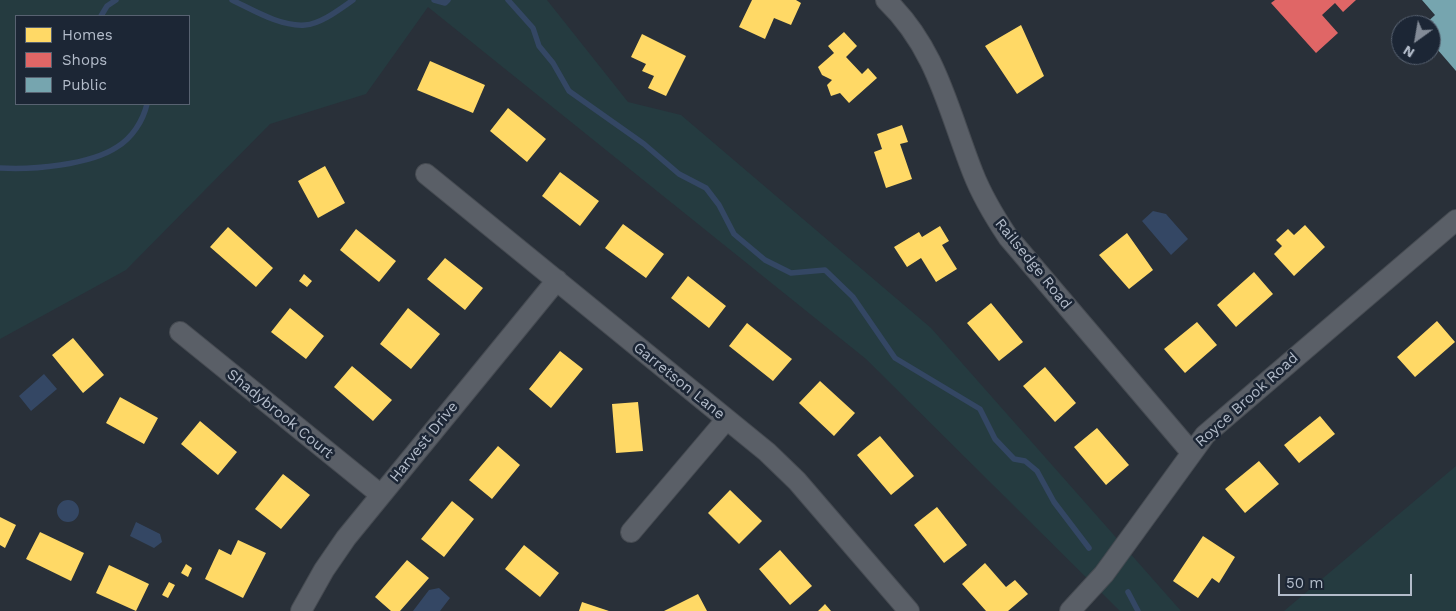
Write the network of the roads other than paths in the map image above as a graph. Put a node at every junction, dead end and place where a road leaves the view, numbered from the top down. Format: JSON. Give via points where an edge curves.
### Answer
{"nodes":[{"id":1,"x":886,"y":0,"type":"edge"},
{"id":2,"x":426,"y":174,"type":"dead end"},
{"id":3,"x":1456,"y":220,"type":"edge"},
{"id":4,"x":557,"y":280,"type":"junction"},
{"id":5,"x":180,"y":332,"type":"dead end"},
{"id":6,"x":726,"y":420,"type":"junction"},
{"id":7,"x":1191,"y":452,"type":"junction"},
{"id":8,"x":381,"y":495,"type":"junction"},
{"id":9,"x":631,"y":532,"type":"dead end"},
{"id":10,"x":301,"y":611,"type":"edge"},
{"id":11,"x":909,"y":611,"type":"edge"},
{"id":12,"x":1070,"y":611,"type":"edge"}],
"edges":[{"from":1,"to":7,"type":"street","name":"Railsedge Road","via":[[921,41],[937,74],[973,172],[1008,237]]},
{"from":2,"to":4,"type":"street","name":"Garretson Lane"},
{"from":3,"to":7,"type":"street","name":"Royce Brook Road","via":[[1223,417]]},
{"from":4,"to":6,"type":"street","name":"Garretson Lane"},
{"from":4,"to":8,"type":"street","name":"Harvest Drive"},
{"from":5,"to":8,"type":"street","name":"Shadybrook Court"},
{"from":6,"to":9,"type":"street"},
{"from":6,"to":11,"type":"street","name":"Garretson Lane","via":[[797,481]]},
{"from":7,"to":12,"type":"street","name":"Royce Brook Road","via":[[1104,574]]},
{"from":8,"to":10,"type":"street","name":"Harvest Drive","via":[[324,570]]}]}
